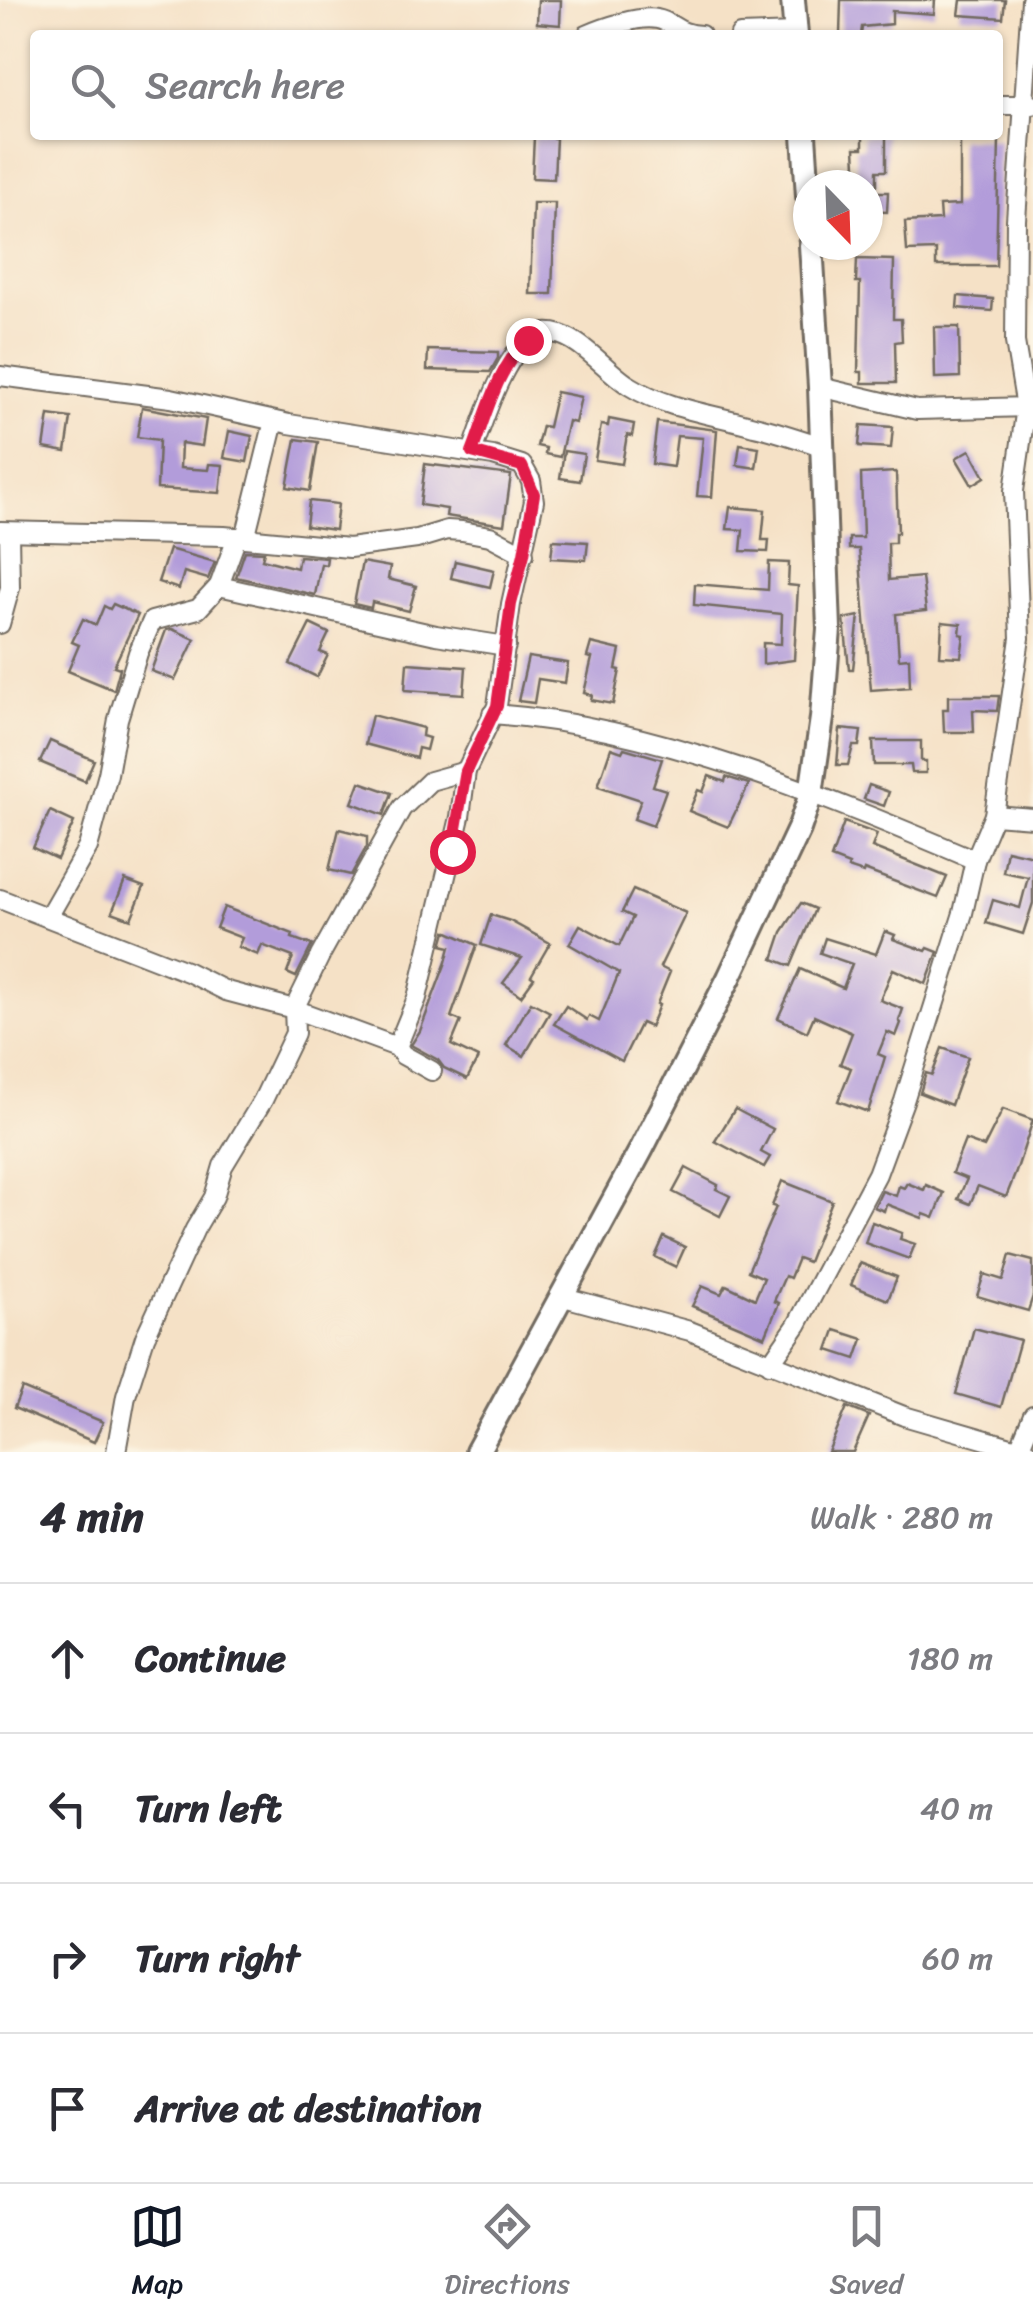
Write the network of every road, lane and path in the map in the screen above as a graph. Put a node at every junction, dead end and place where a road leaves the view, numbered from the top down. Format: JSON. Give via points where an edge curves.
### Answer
{"nodes":[{"id":1,"x":793,"y":0,"type":"edge"},
{"id":2,"x":1031,"y":0,"type":"edge"},
{"id":3,"x":599,"y":30,"type":"edge"},
{"id":4,"x":676,"y":30,"type":"edge"},
{"id":5,"x":796,"y":30,"type":"edge"},
{"id":6,"x":1003,"y":105,"type":"edge"},
{"id":7,"x":1029,"y":105,"type":"edge"},
{"id":8,"x":804,"y":140,"type":"edge"},
{"id":9,"x":806,"y":170,"type":"edge"},
{"id":10,"x":812,"y":260,"type":"edge"},
{"id":11,"x":0,"y":376,"type":"edge"},
{"id":12,"x":820,"y":387,"type":"junction"},
{"id":13,"x":1030,"y":407,"type":"edge"},
{"id":14,"x":274,"y":421,"type":"junction"},
{"id":15,"x":821,"y":446,"type":"junction"},
{"id":16,"x":472,"y":452,"type":"junction"},
{"id":17,"x":4,"y":532,"type":"edge"},
{"id":18,"x":241,"y":537,"type":"junction"},
{"id":19,"x":524,"y":554,"type":"junction"},
{"id":20,"x":219,"y":586,"type":"junction"},
{"id":21,"x":0,"y":624,"type":"edge"},
{"id":22,"x":506,"y":646,"type":"junction"},
{"id":23,"x":492,"y":714,"type":"junction"},
{"id":24,"x":466,"y":771,"type":"junction"},
{"id":25,"x":810,"y":794,"type":"junction"},
{"id":26,"x":994,"y":814,"type":"junction"},
{"id":27,"x":1033,"y":818,"type":"edge"},
{"id":28,"x":975,"y":860,"type":"junction"},
{"id":29,"x":0,"y":899,"type":"edge"},
{"id":30,"x":48,"y":917,"type":"junction"},
{"id":31,"x":294,"y":1009,"type":"junction"},
{"id":32,"x":397,"y":1047,"type":"junction"},
{"id":33,"x":432,"y":1071,"type":"dead end"},
{"id":34,"x":560,"y":1296,"type":"junction"},
{"id":35,"x":770,"y":1364,"type":"junction"},
{"id":36,"x":1033,"y":1415,"type":"edge"},
{"id":37,"x":1023,"y":1450,"type":"edge"},
{"id":38,"x":116,"y":1452,"type":"edge"},
{"id":39,"x":476,"y":1452,"type":"edge"}],
"edges":[{"from":1,"to":5,"type":"main road"},
{"from":2,"to":7,"type":"street"},
{"from":3,"to":4,"type":"street","via":[[657,19]]},
{"from":6,"to":7,"type":"street"},
{"from":7,"to":13,"type":"street","via":[[1016,220],[1015,342]]},
{"from":8,"to":9,"type":"main road"},
{"from":10,"to":12,"type":"main road"},
{"from":11,"to":14,"type":"street","via":[[171,398]]},
{"from":12,"to":13,"type":"street","via":[[917,410]]},
{"from":12,"to":15,"type":"main road"},
{"from":13,"to":26,"type":"street","via":[[1014,491],[1020,638]]},
{"from":14,"to":16,"type":"street"},
{"from":14,"to":18,"type":"street"},
{"from":15,"to":16,"type":"street","via":[[675,406],[635,389],[569,338],[546,333],[521,346]]},
{"from":15,"to":25,"type":"main road","via":[[829,629]]},
{"from":16,"to":19,"type":"street","via":[[526,471],[534,494]]},
{"from":17,"to":18,"type":"street"},
{"from":17,"to":21,"type":"street","via":[[10,588]]},
{"from":18,"to":19,"type":"street","via":[[349,548],[462,530]]},
{"from":18,"to":20,"type":"street"},
{"from":19,"to":22,"type":"street"},
{"from":20,"to":22,"type":"street"},
{"from":20,"to":30,"type":"street","via":[[198,609],[152,620],[146,628],[88,847]]},
{"from":22,"to":23,"type":"street"},
{"from":23,"to":24,"type":"street"},
{"from":23,"to":25,"type":"street","via":[[542,719],[716,760]]},
{"from":24,"to":31,"type":"street","via":[[430,781],[402,808]]},
{"from":24,"to":32,"type":"street","via":[[417,998]]},
{"from":25,"to":28,"type":"street"},
{"from":25,"to":34,"type":"main road","via":[[730,978]]},
{"from":26,"to":27,"type":"street"},
{"from":26,"to":28,"type":"street"},
{"from":28,"to":35,"type":"street","via":[[931,1018],[877,1174]]},
{"from":29,"to":30,"type":"street"},
{"from":30,"to":31,"type":"street","via":[[226,992]]},
{"from":31,"to":32,"type":"street"},
{"from":31,"to":38,"type":"street","via":[[295,1034],[223,1166],[145,1337]]},
{"from":32,"to":33,"type":"street"},
{"from":34,"to":35,"type":"street","via":[[690,1331]]},
{"from":34,"to":39,"type":"main road"},
{"from":35,"to":37,"type":"street","via":[[904,1416]]},
{"from":36,"to":37,"type":"street"}]}
